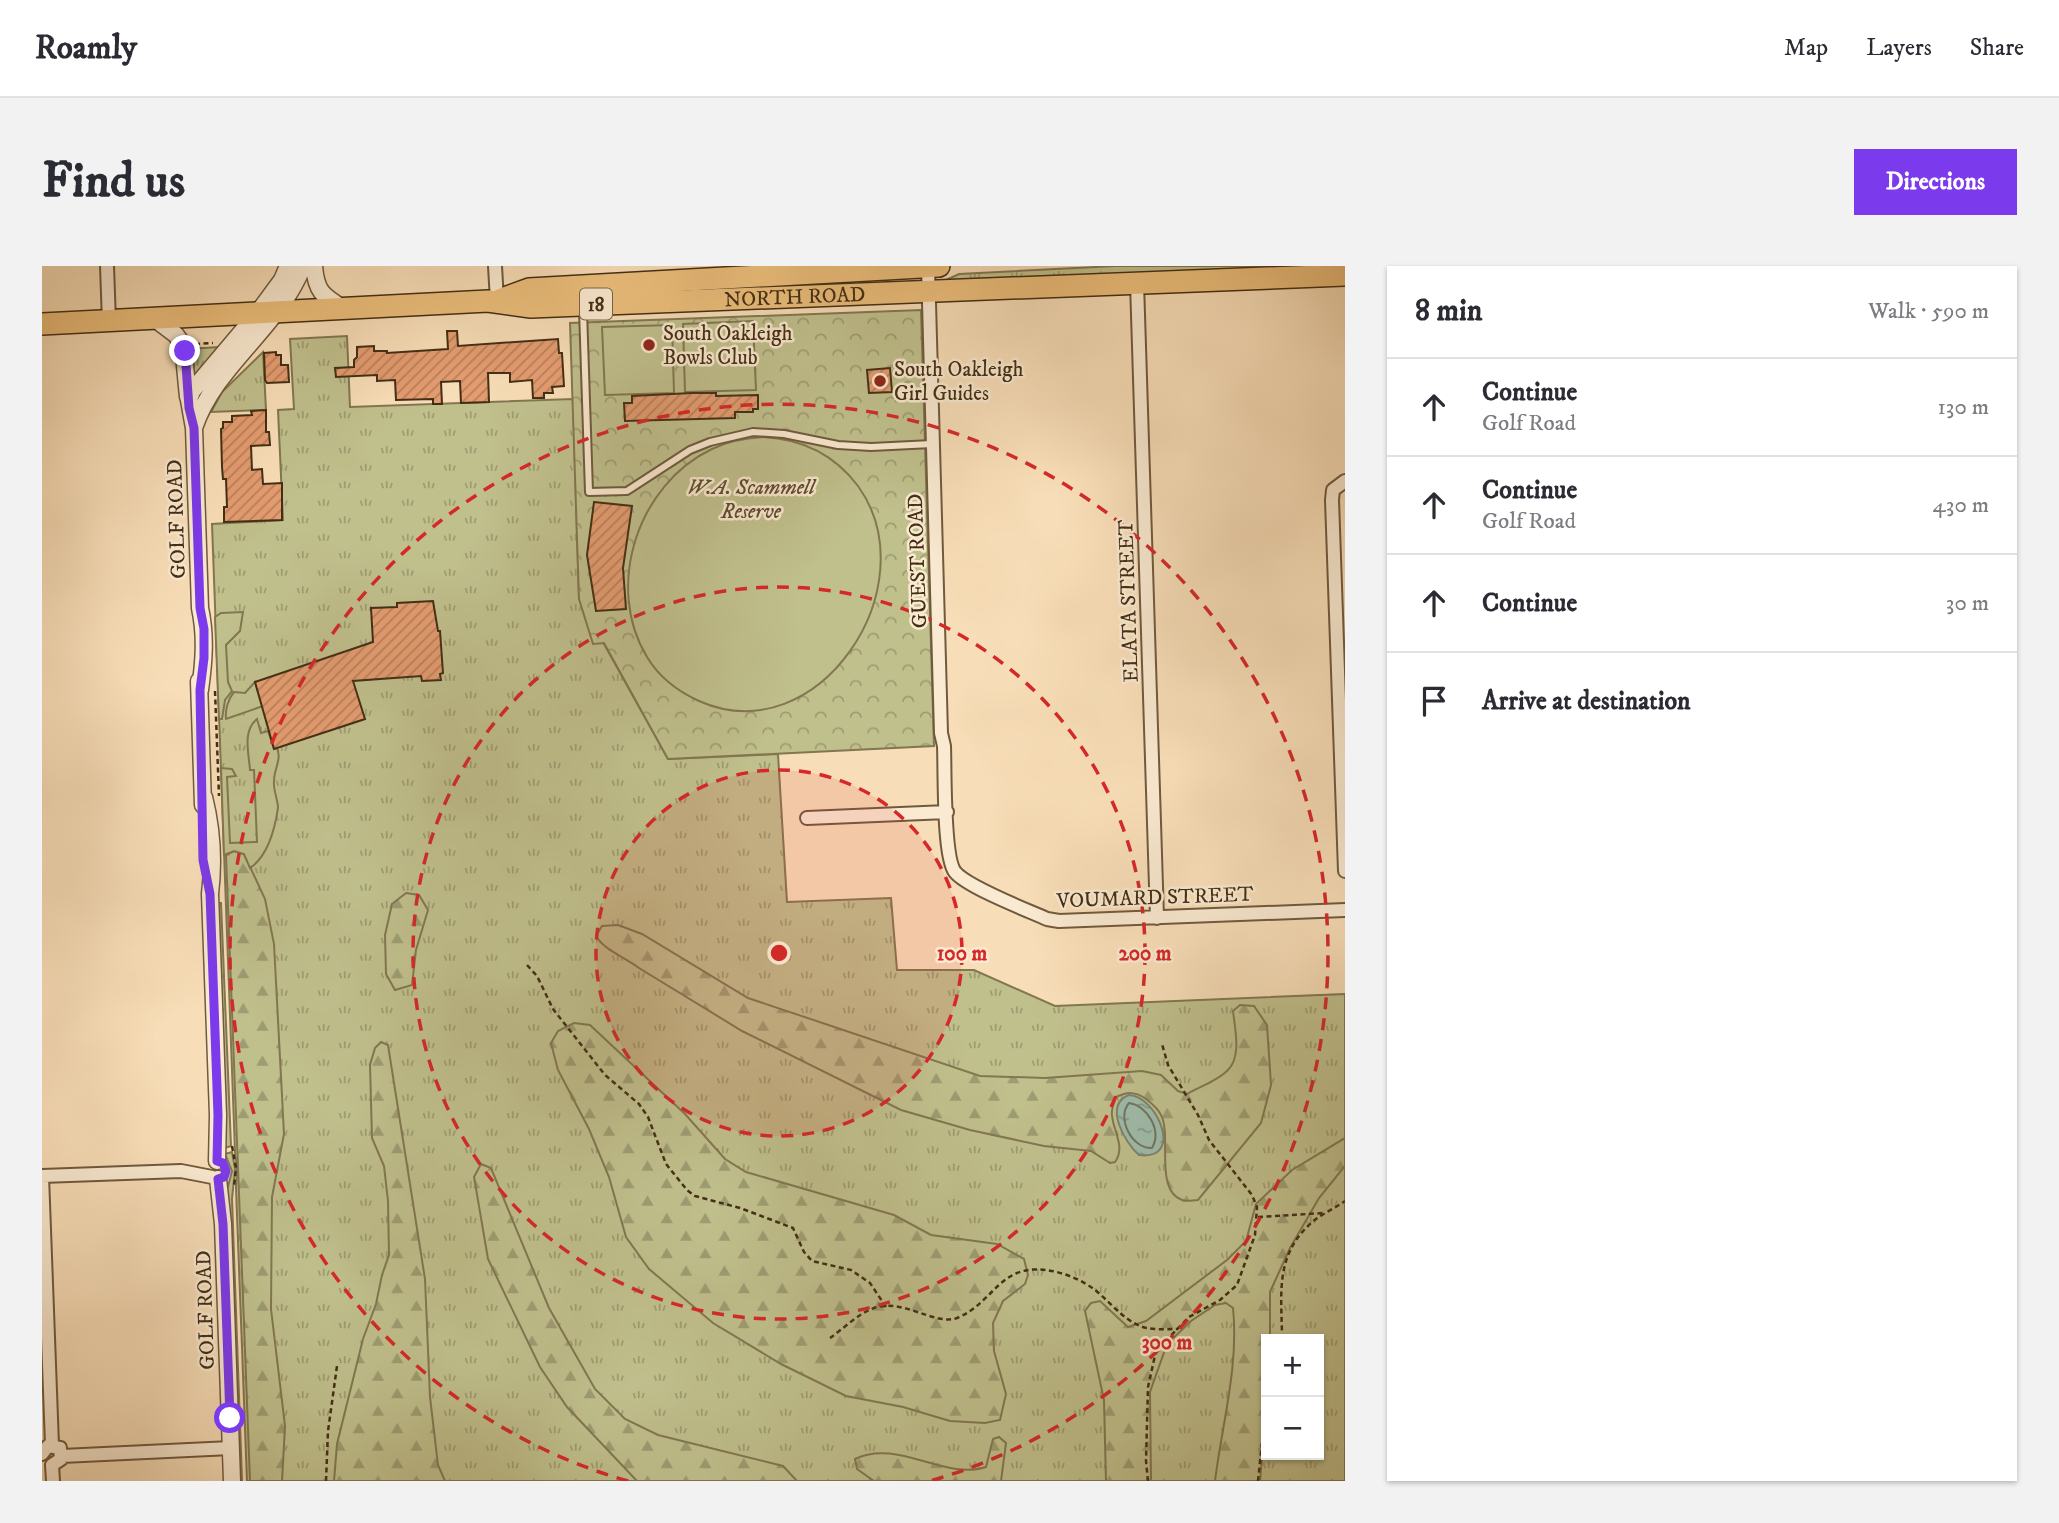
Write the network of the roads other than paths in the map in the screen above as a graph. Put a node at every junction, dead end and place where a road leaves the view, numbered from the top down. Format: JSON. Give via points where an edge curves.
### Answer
{"nodes":[{"id":1,"x":107,"y":266,"type":"edge"},
{"id":2,"x":288,"y":266,"type":"edge"},
{"id":3,"x":303,"y":266,"type":"edge"},
{"id":4,"x":314,"y":266,"type":"edge"},
{"id":5,"x":495,"y":266,"type":"edge"},
{"id":6,"x":939,"y":266,"type":"edge"},
{"id":7,"x":928,"y":267,"type":"edge"},
{"id":8,"x":838,"y":269,"type":"edge"},
{"id":9,"x":1318,"y":271,"type":"edge"},
{"id":10,"x":1345,"y":275,"type":"edge"},
{"id":11,"x":1137,"y":283,"type":"junction"},
{"id":12,"x":655,"y":284,"type":"edge"},
{"id":13,"x":929,"y":292,"type":"junction"},
{"id":14,"x":497,"y":301,"type":"junction"},
{"id":15,"x":582,"y":304,"type":"junction"},
{"id":16,"x":344,"y":309,"type":"junction"},
{"id":17,"x":267,"y":313,"type":"junction"},
{"id":18,"x":155,"y":319,"type":"junction"},
{"id":19,"x":109,"y":322,"type":"junction"},
{"id":20,"x":42,"y":324,"type":"edge"},
{"id":21,"x":188,"y":400,"type":"junction"},
{"id":22,"x":194,"y":428,"type":"junction"},
{"id":23,"x":932,"y":444,"type":"junction"},
{"id":24,"x":1345,"y":481,"type":"edge"},
{"id":25,"x":947,"y":812,"type":"junction"},
{"id":26,"x":807,"y":818,"type":"dead end"},
{"id":27,"x":949,"y":854,"type":"joint"},
{"id":28,"x":1345,"y":871,"type":"edge"},
{"id":29,"x":1345,"y":910,"type":"edge"},
{"id":30,"x":1157,"y":918,"type":"junction"},
{"id":31,"x":215,"y":1170,"type":"junction"},
{"id":32,"x":42,"y":1176,"type":"edge"},
{"id":33,"x":52,"y":1445,"type":"junction"},
{"id":34,"x":231,"y":1448,"type":"junction"},
{"id":35,"x":42,"y":1455,"type":"edge"},
{"id":36,"x":57,"y":1460,"type":"junction"},
{"id":37,"x":53,"y":1481,"type":"edge"},
{"id":38,"x":232,"y":1481,"type":"edge"}],
"edges":[{"from":1,"to":19,"type":"street"},
{"from":2,"to":17,"type":"street"},
{"from":3,"to":17,"type":"street","via":[[296,284]]},
{"from":4,"to":16,"type":"street","via":[[318,288]]},
{"from":5,"to":14,"type":"street"},
{"from":6,"to":7,"type":"highway","name":"NORTH ROAD","number":"18"},
{"from":7,"to":8,"type":"highway","name":"NORTH ROAD","number":"18"},
{"from":7,"to":13,"type":"street","name":"GUEST ROAD"},
{"from":8,"to":12,"type":"highway","name":"NORTH ROAD","number":"18"},
{"from":9,"to":10,"type":"highway","name":"NORTH ROAD","number":"18"},
{"from":9,"to":11,"type":"highway","name":"NORTH ROAD","number":"18"},
{"from":11,"to":13,"type":"highway","name":"NORTH ROAD","number":"18"},
{"from":11,"to":30,"type":"street","name":"ELATA STREET"},
{"from":12,"to":13,"type":"highway","name":"NORTH ROAD","number":"18"},
{"from":12,"to":14,"type":"highway","name":"NORTH ROAD","number":"18","via":[[529,289]]},
{"from":12,"to":15,"type":"highway","name":"NORTH ROAD","number":"18"},
{"from":13,"to":23,"type":"street","name":"GUEST ROAD"},
{"from":14,"to":15,"type":"highway","name":"NORTH ROAD","number":"18","via":[[531,307]]},
{"from":14,"to":16,"type":"highway","name":"NORTH ROAD","number":"18"},
{"from":15,"to":23,"type":"lane","via":[[589,492],[628,491],[690,450],[753,432],[838,445]]},
{"from":16,"to":17,"type":"highway","name":"NORTH ROAD","number":"18"},
{"from":17,"to":18,"type":"highway","name":"NORTH ROAD","number":"18"},
{"from":17,"to":21,"type":"street","via":[[195,385]]},
{"from":17,"to":22,"type":"street","name":"GOLF ROAD","via":[[211,390]]},
{"from":18,"to":19,"type":"highway","name":"NORTH ROAD","number":"18"},
{"from":18,"to":21,"type":"street","name":"GOLF ROAD","via":[[183,345]]},
{"from":19,"to":20,"type":"highway","name":"NORTH ROAD","number":"18"},
{"from":21,"to":22,"type":"street","name":"GOLF ROAD"},
{"from":22,"to":31,"type":"street","name":"GOLF ROAD","via":[[207,691],[203,860],[210,894],[218,1115]]},
{"from":23,"to":25,"type":"street","name":"GUEST ROAD"},
{"from":24,"to":28,"type":"street","via":[[1333,490],[1332,500]]},
{"from":25,"to":26,"type":"street"},
{"from":25,"to":27,"type":"street","name":"GUEST ROAD"},
{"from":27,"to":30,"type":"street","name":"VOUMARD STREET","via":[[954,871],[965,881],[1047,919]]},
{"from":29,"to":30,"type":"street","name":"VOUMARD STREET"},
{"from":31,"to":32,"type":"street"},
{"from":31,"to":34,"type":"street","name":"GOLF ROAD","via":[[223,1224]]},
{"from":32,"to":33,"type":"street"},
{"from":33,"to":35,"type":"street"},
{"from":33,"to":36,"type":"street","via":[[60,1448]]},
{"from":34,"to":36,"type":"street"},
{"from":34,"to":38,"type":"street","name":"GOLF ROAD"},
{"from":35,"to":36,"type":"street","via":[[45,1462]]},
{"from":36,"to":37,"type":"street"}]}
